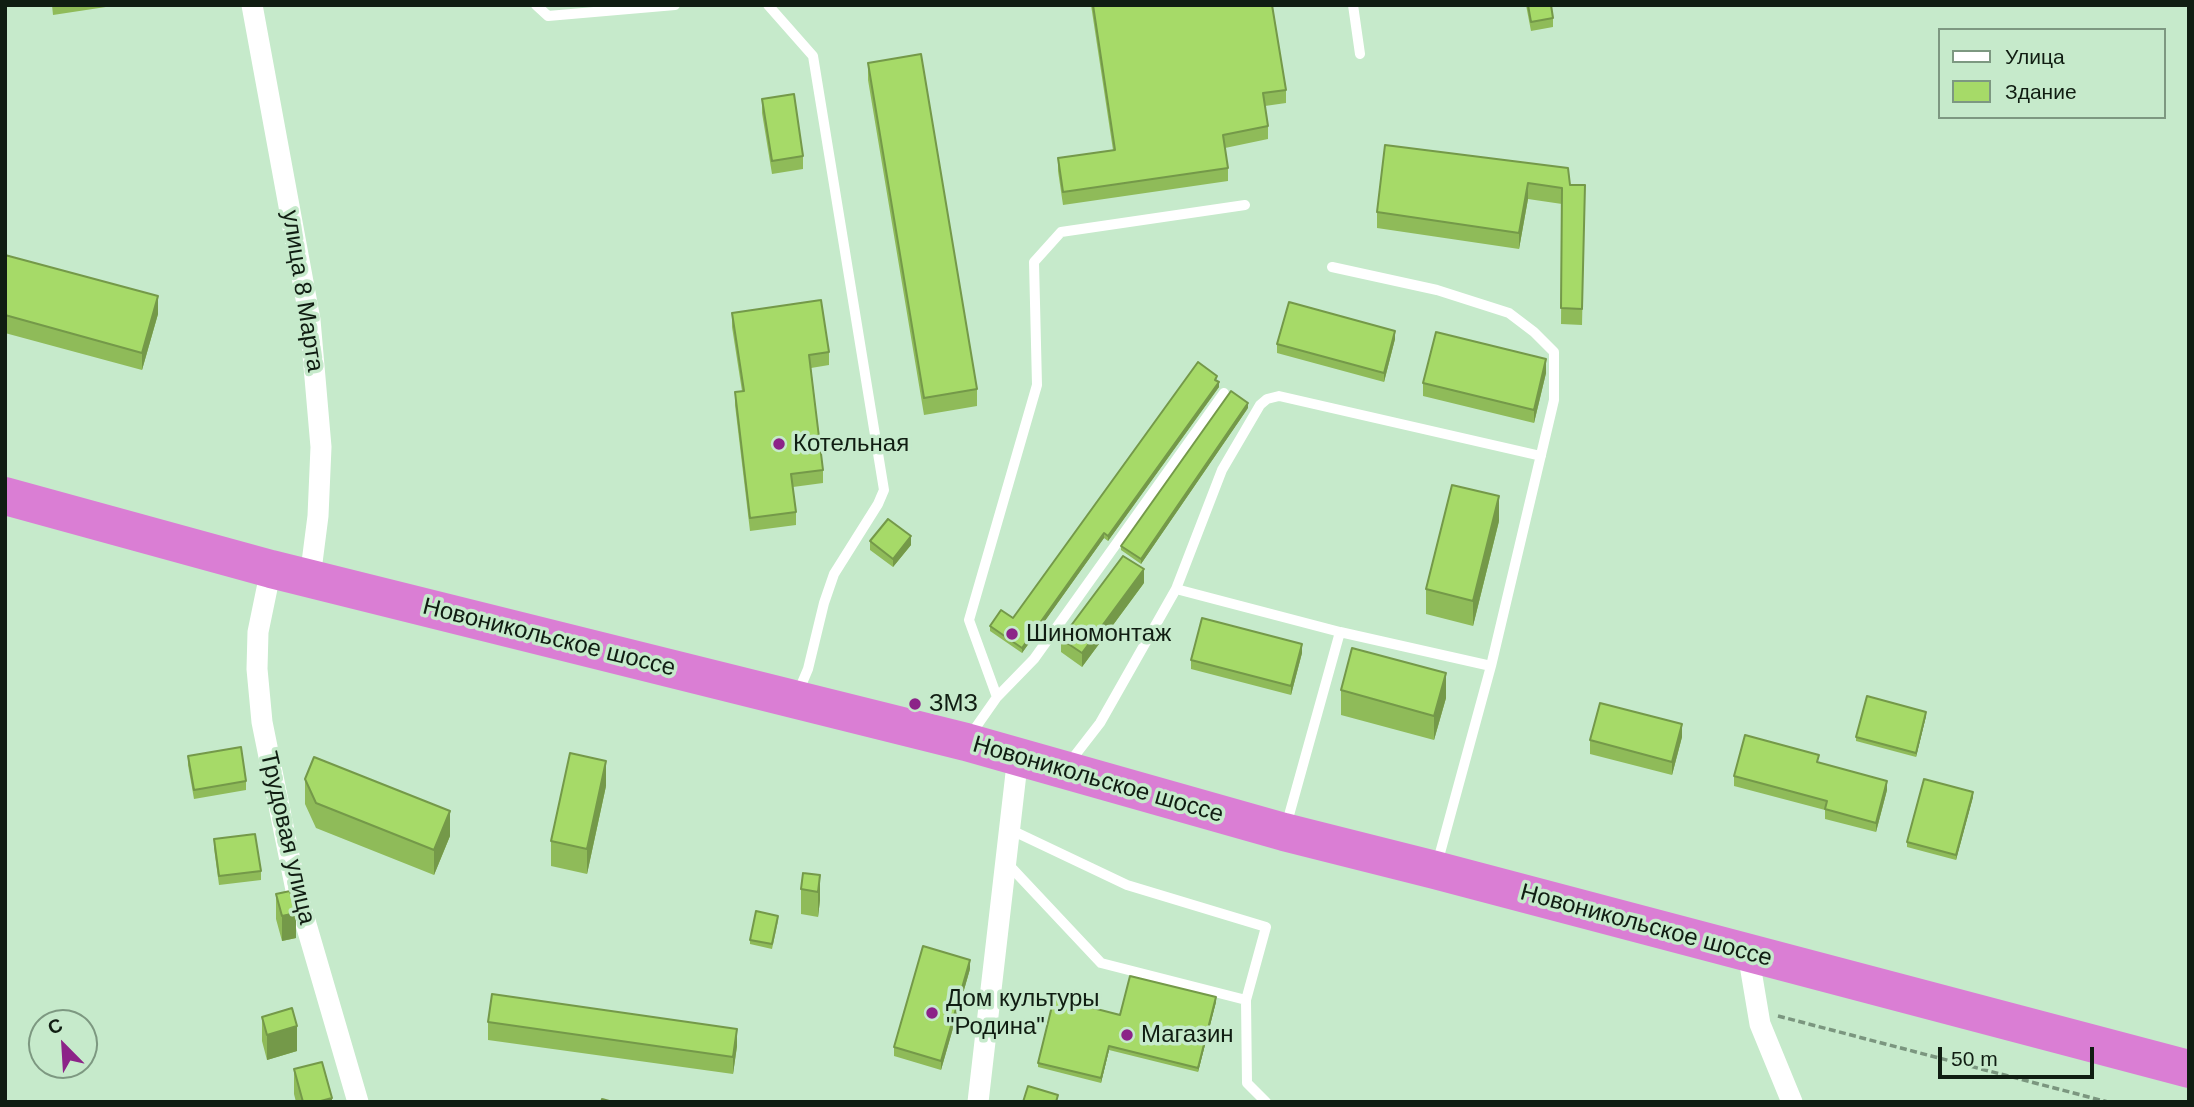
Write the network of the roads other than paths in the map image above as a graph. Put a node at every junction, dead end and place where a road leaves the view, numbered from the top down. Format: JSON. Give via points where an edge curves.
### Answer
{"nodes":[{"id":1,"x":252,"y":5,"type":"edge"},
{"id":2,"x":536,"y":5,"type":"edge"},
{"id":3,"x":675,"y":5,"type":"edge"},
{"id":4,"x":768,"y":5,"type":"edge"},
{"id":5,"x":1353,"y":5,"type":"edge"},
{"id":6,"x":1360,"y":54,"type":"dead end"},
{"id":7,"x":1245,"y":205,"type":"dead end"},
{"id":8,"x":1332,"y":267,"type":"dead end"},
{"id":9,"x":1224,"y":393,"type":"dead end"},
{"id":10,"x":1541,"y":456,"type":"junction"},
{"id":11,"x":5,"y":496,"type":"edge"},
{"id":12,"x":271,"y":569,"type":"junction"},
{"id":13,"x":310,"y":578,"type":"junction"},
{"id":14,"x":1176,"y":589,"type":"junction"},
{"id":15,"x":1340,"y":632,"type":"junction"},
{"id":16,"x":1491,"y":666,"type":"junction"},
{"id":17,"x":997,"y":697,"type":"junction"},
{"id":18,"x":795,"y":700,"type":"junction"},
{"id":19,"x":966,"y":743,"type":"junction"},
{"id":20,"x":1018,"y":756,"type":"junction"},
{"id":21,"x":1065,"y":769,"type":"junction"},
{"id":22,"x":1009,"y":829,"type":"junction"},
{"id":23,"x":1284,"y":832,"type":"junction"},
{"id":24,"x":1005,"y":861,"type":"junction"},
{"id":25,"x":1435,"y":870,"type":"junction"},
{"id":26,"x":1748,"y":953,"type":"junction"},
{"id":27,"x":1246,"y":1000,"type":"junction"},
{"id":28,"x":2189,"y":1069,"type":"edge"},
{"id":29,"x":358,"y":1102,"type":"edge"},
{"id":30,"x":978,"y":1102,"type":"edge"},
{"id":31,"x":1266,"y":1102,"type":"edge"},
{"id":32,"x":1792,"y":1102,"type":"edge"}],
"edges":[{"from":1,"to":13,"type":"street","name":"улица 8 Марта","via":[[310,320],[321,447]]},
{"from":2,"to":3,"type":"lane","via":[[548,16]]},
{"from":4,"to":18,"type":"lane","via":[[813,56],[884,490],[834,574]]},
{"from":5,"to":6,"type":"lane"},
{"from":7,"to":17,"type":"lane","via":[[1060,232],[1034,262],[1038,385],[969,620]]},
{"from":8,"to":10,"type":"lane","via":[[1437,290],[1509,313],[1534,332],[1554,352],[1554,400]]},
{"from":9,"to":17,"type":"lane","via":[[1034,659]]},
{"from":10,"to":14,"type":"lane","via":[[1273,397],[1260,405],[1222,470]]},
{"from":10,"to":16,"type":"lane"},
{"from":11,"to":12,"type":"highway","name":"Новоникольское шоссе"},
{"from":12,"to":13,"type":"highway","name":"Новоникольское шоссе"},
{"from":12,"to":29,"type":"street","name":"Трудовая улица","via":[[258,632],[262,722],[296,890]]},
{"from":13,"to":18,"type":"highway","name":"Новоникольское шоссе"},
{"from":14,"to":15,"type":"lane"},
{"from":14,"to":21,"type":"lane","via":[[1100,723]]},
{"from":15,"to":16,"type":"lane"},
{"from":15,"to":23,"type":"lane"},
{"from":16,"to":25,"type":"lane"},
{"from":17,"to":19,"type":"lane"},
{"from":18,"to":19,"type":"highway","name":"Новоникольское шоссе"},
{"from":19,"to":20,"type":"highway","name":"Новоникольское шоссе"},
{"from":20,"to":21,"type":"highway","name":"Новоникольское шоссе"},
{"from":20,"to":22,"type":"street"},
{"from":21,"to":23,"type":"highway","name":"Новоникольское шоссе"},
{"from":22,"to":24,"type":"street"},
{"from":22,"to":27,"type":"lane","via":[[1127,885],[1266,928]]},
{"from":23,"to":25,"type":"highway","name":"Новоникольское шоссе"},
{"from":24,"to":27,"type":"lane","via":[[1101,963]]},
{"from":24,"to":30,"type":"street"},
{"from":25,"to":26,"type":"highway","name":"Новоникольское шоссе"},
{"from":26,"to":28,"type":"highway","name":"Новоникольское шоссе"},
{"from":26,"to":32,"type":"street","via":[[1760,1024]]},
{"from":27,"to":31,"type":"lane","via":[[1247,1083]]}]}
